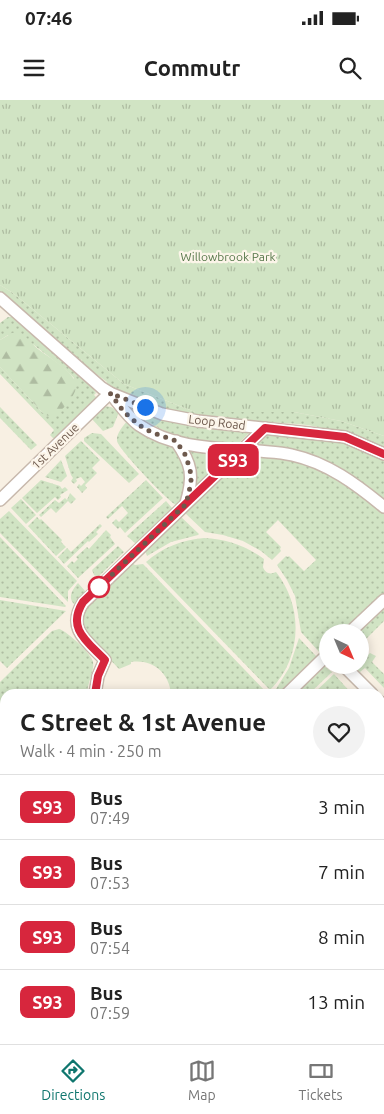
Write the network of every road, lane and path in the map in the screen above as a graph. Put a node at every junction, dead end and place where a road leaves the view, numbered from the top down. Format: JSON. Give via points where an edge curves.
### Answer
{"nodes":[{"id":1,"x":0,"y":298,"type":"edge"},
{"id":2,"x":110,"y":393,"type":"junction"},
{"id":3,"x":265,"y":428,"type":"junction"},
{"id":4,"x":176,"y":441,"type":"junction"},
{"id":5,"x":243,"y":450,"type":"junction"},
{"id":6,"x":384,"y":454,"type":"edge"},
{"id":7,"x":0,"y":500,"type":"edge"},
{"id":8,"x":186,"y":504,"type":"junction"},
{"id":9,"x":384,"y":507,"type":"edge"},
{"id":10,"x":384,"y":600,"type":"edge"},
{"id":11,"x":358,"y":624,"type":"edge"},
{"id":12,"x":319,"y":663,"type":"edge"},
{"id":13,"x":352,"y":674,"type":"edge"},
{"id":14,"x":96,"y":689,"type":"edge"},
{"id":15,"x":292,"y":689,"type":"edge"},
{"id":16,"x":367,"y":689,"type":"edge"}],
"edges":[{"from":1,"to":2,"type":"street","name":"Loop Road"},
{"from":2,"to":3,"type":"street","name":"Loop Road","via":[[162,414]]},
{"from":2,"to":4,"type":"street","name":"Loop Road","via":[[139,425]]},
{"from":2,"to":7,"type":"street","name":"1st Avenue"},
{"from":3,"to":5,"type":"street"},
{"from":3,"to":6,"type":"street","name":"Loop Road","via":[[345,437]]},
{"from":4,"to":5,"type":"street","name":"Loop Road"},
{"from":4,"to":8,"type":"street","via":[[190,469],[191,483]]},
{"from":5,"to":8,"type":"street"},
{"from":5,"to":9,"type":"street","name":"Loop Road","via":[[290,454],[323,465]]},
{"from":8,"to":14,"type":"street","via":[[77,611],[79,632],[105,660]]},
{"from":10,"to":11,"type":"street"},
{"from":12,"to":15,"type":"street"},
{"from":13,"to":16,"type":"street"}]}
